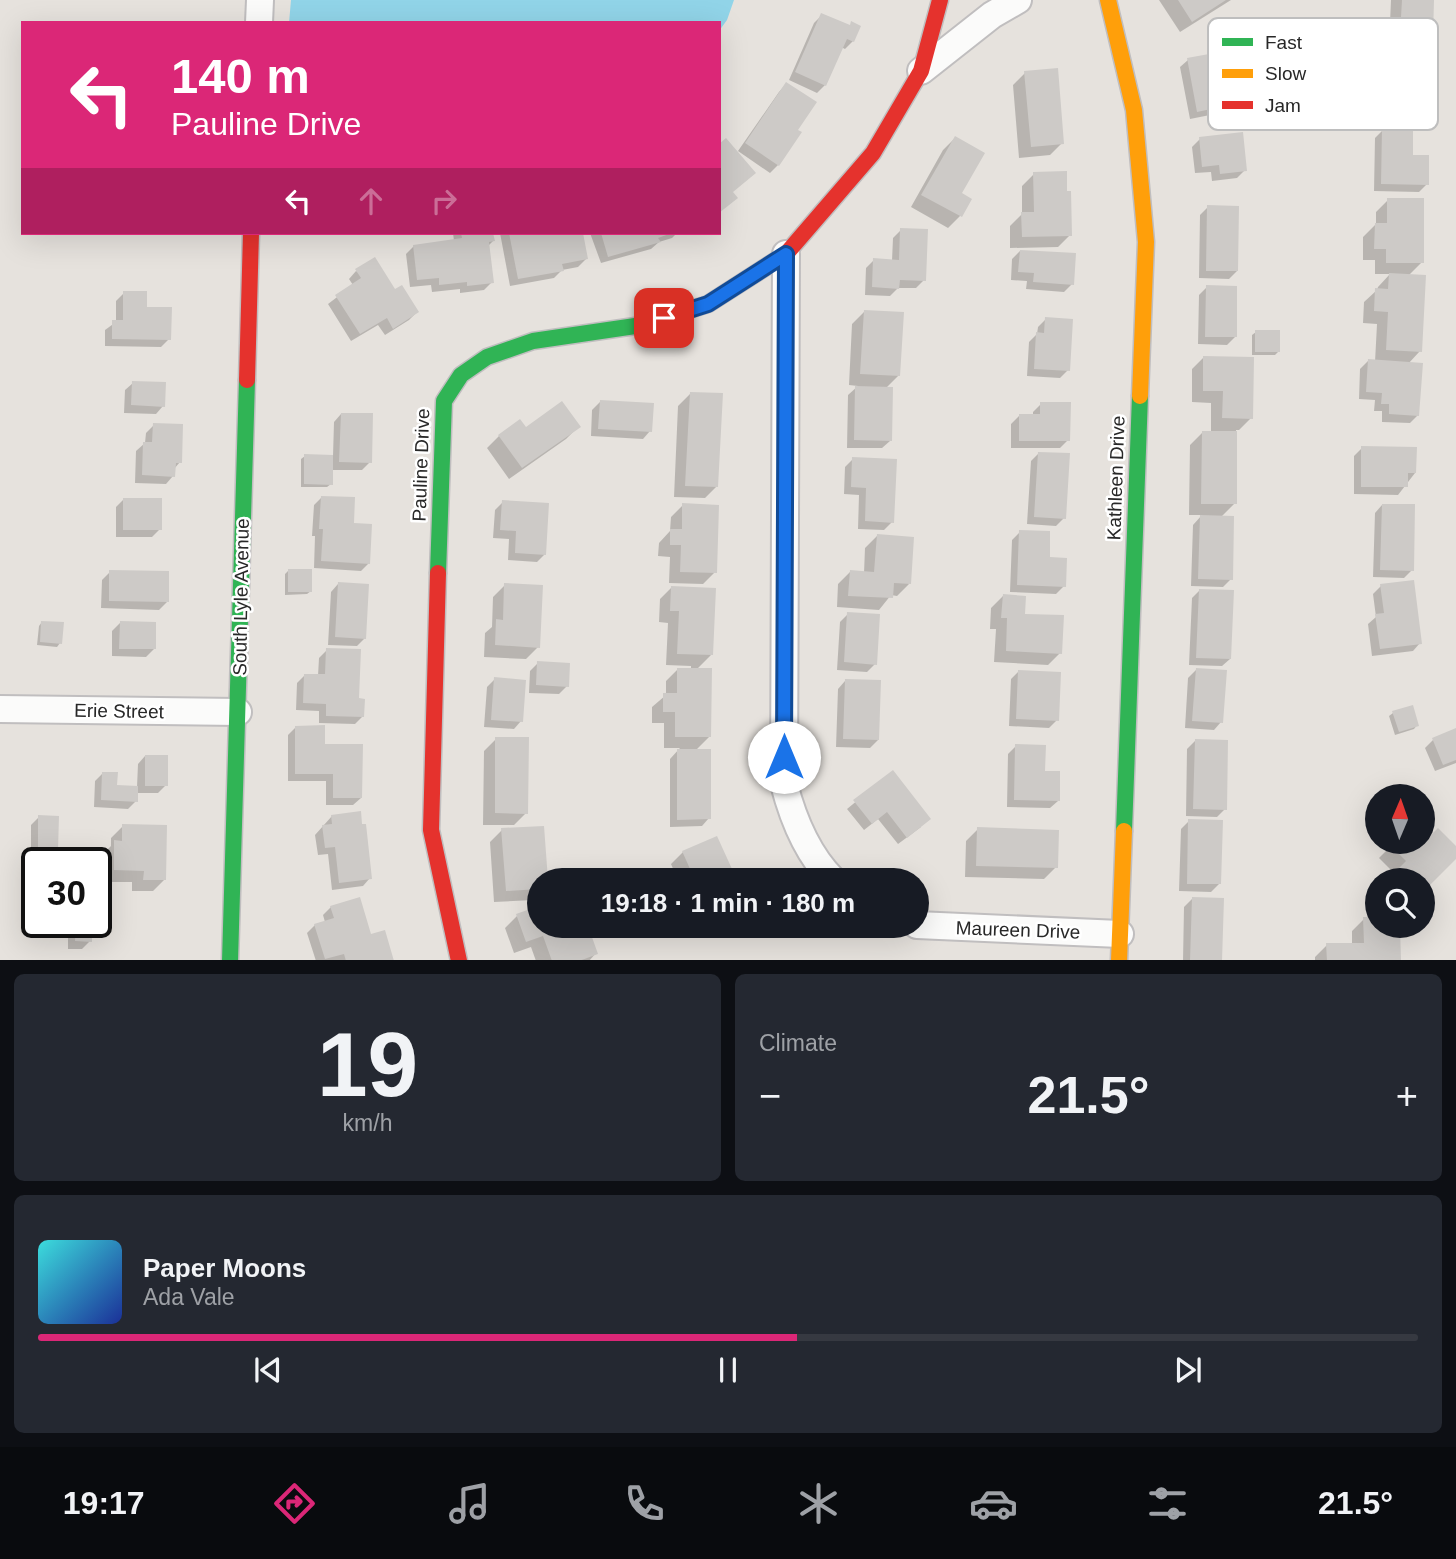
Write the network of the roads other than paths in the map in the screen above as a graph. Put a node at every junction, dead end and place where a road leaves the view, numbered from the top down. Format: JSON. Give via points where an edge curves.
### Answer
{"nodes":[{"id":1,"x":260,"y":0,"type":"edge"},
{"id":2,"x":940,"y":0,"type":"edge"},
{"id":3,"x":1018,"y":0,"type":"edge"},
{"id":4,"x":1108,"y":0,"type":"edge"},
{"id":5,"x":259,"y":21,"type":"edge"},
{"id":6,"x":921,"y":71,"type":"junction"},
{"id":7,"x":251,"y":235,"type":"edge"},
{"id":8,"x":786,"y":254,"type":"junction"},
{"id":9,"x":0,"y":709,"type":"edge"},
{"id":10,"x":238,"y":712,"type":"junction"},
{"id":11,"x":821,"y":868,"type":"edge"},
{"id":12,"x":929,"y":926,"type":"edge"},
{"id":13,"x":1120,"y":934,"type":"junction"},
{"id":14,"x":230,"y":960,"type":"edge"},
{"id":15,"x":460,"y":960,"type":"edge"},
{"id":16,"x":1119,"y":960,"type":"edge"}],
"edges":[{"from":1,"to":5,"type":"street"},
{"from":2,"to":6,"type":"street","name":"Pauline Drive"},
{"from":3,"to":6,"type":"street"},
{"from":4,"to":13,"type":"street","name":"Kathleen Drive","via":[[1134,110],[1146,243]]},
{"from":6,"to":8,"type":"street","name":"Pauline Drive","via":[[873,153]]},
{"from":7,"to":10,"type":"street","name":"South Lyle Avenue"},
{"from":8,"to":11,"type":"street","via":[[784,784],[791,813]]},
{"from":8,"to":15,"type":"street","name":"Pauline Drive","via":[[708,304],[642,325],[533,341],[487,357],[461,375],[443,401],[431,830]]},
{"from":9,"to":10,"type":"street","name":"Erie Street"},
{"from":10,"to":14,"type":"street","name":"South Lyle Avenue"},
{"from":12,"to":13,"type":"street","name":"Maureen Drive"},
{"from":13,"to":16,"type":"street","name":"Kathleen Drive"}]}
